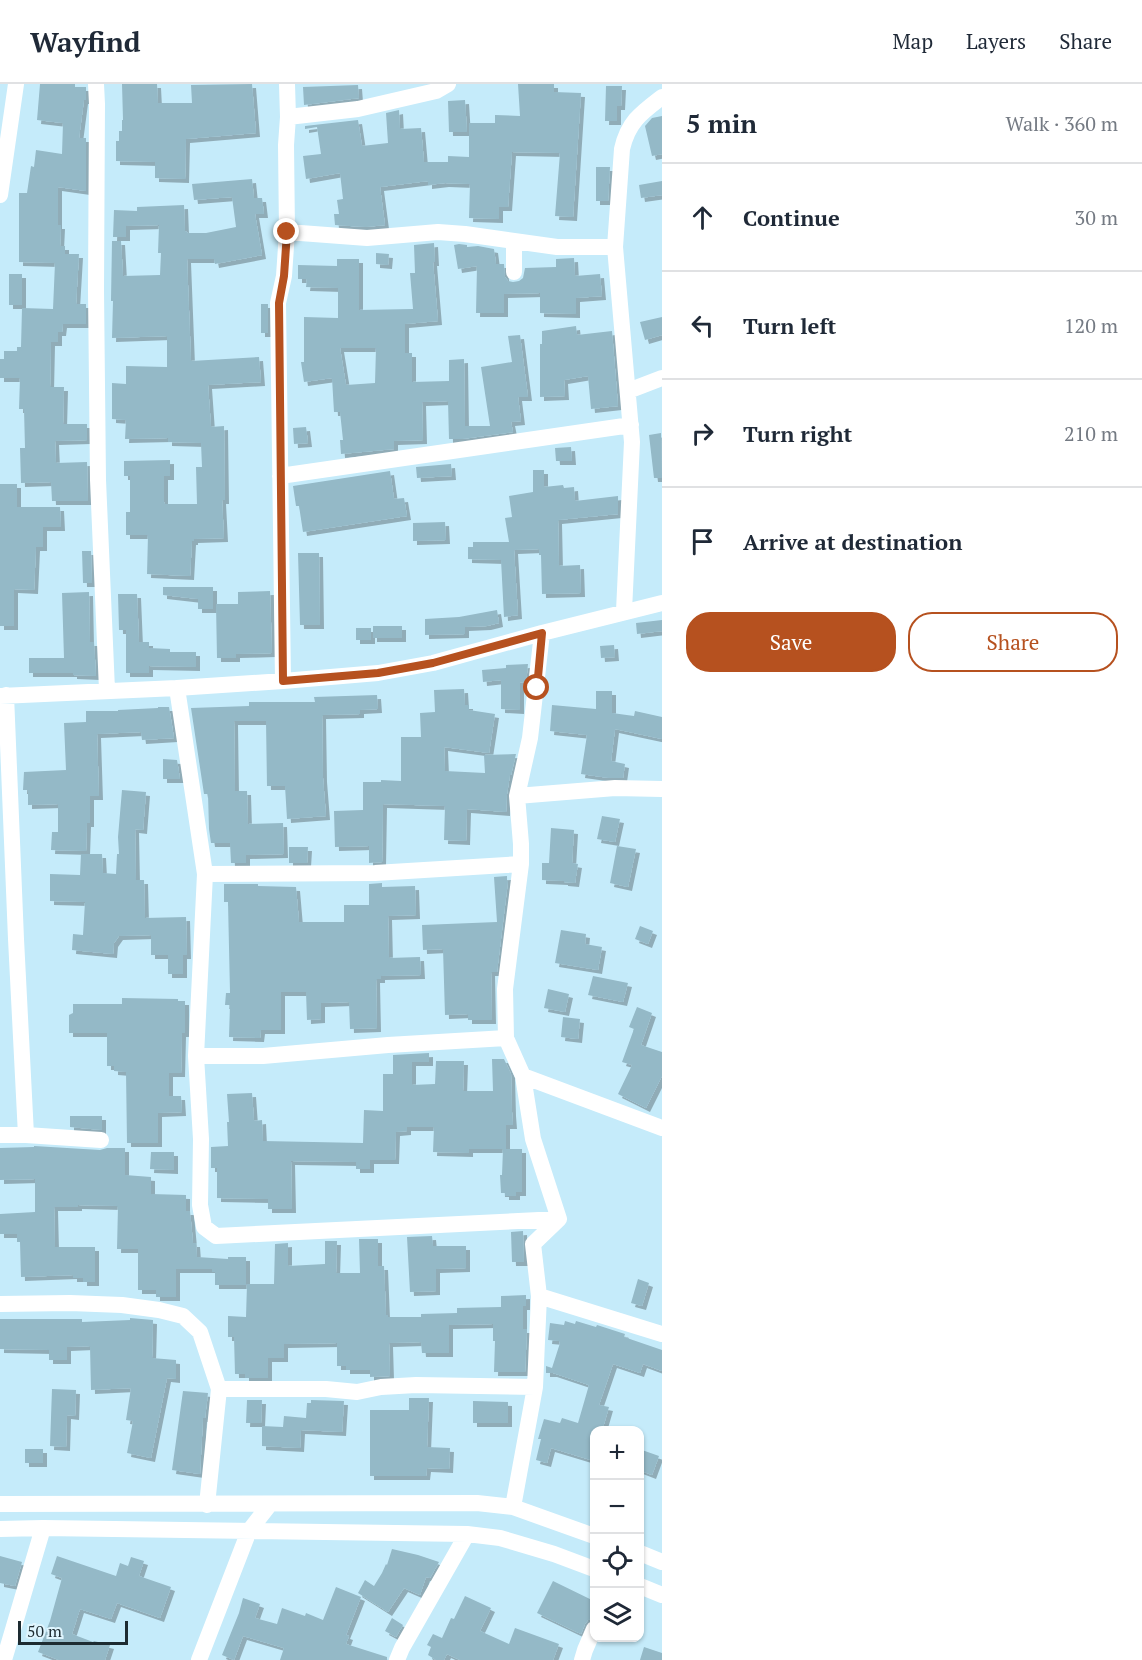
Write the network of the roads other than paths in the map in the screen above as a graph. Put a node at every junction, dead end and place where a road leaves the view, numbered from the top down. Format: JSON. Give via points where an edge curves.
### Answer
{"nodes":[{"id":1,"x":16,"y":84,"type":"edge"},
{"id":2,"x":96,"y":84,"type":"edge"},
{"id":3,"x":287,"y":84,"type":"edge"},
{"id":4,"x":448,"y":84,"type":"edge"},
{"id":5,"x":662,"y":97,"type":"edge"},
{"id":6,"x":288,"y":117,"type":"junction"},
{"id":7,"x":2,"y":169,"type":"edge"},
{"id":8,"x":0,"y":195,"type":"edge"},
{"id":9,"x":287,"y":232,"type":"junction"},
{"id":10,"x":514,"y":242,"type":"junction"},
{"id":11,"x":615,"y":248,"type":"junction"},
{"id":12,"x":514,"y":272,"type":"dead end"},
{"id":13,"x":662,"y":378,"type":"edge"},
{"id":14,"x":628,"y":391,"type":"junction"},
{"id":15,"x":631,"y":425,"type":"junction"},
{"id":16,"x":280,"y":476,"type":"junction"},
{"id":17,"x":662,"y":603,"type":"edge"},
{"id":18,"x":624,"y":611,"type":"junction"},
{"id":19,"x":542,"y":633,"type":"junction"},
{"id":20,"x":283,"y":681,"type":"junction"},
{"id":21,"x":177,"y":688,"type":"junction"},
{"id":22,"x":107,"y":690,"type":"junction"},
{"id":23,"x":3,"y":696,"type":"edge"},
{"id":24,"x":662,"y":789,"type":"edge"},
{"id":25,"x":517,"y":796,"type":"junction"},
{"id":26,"x":521,"y":864,"type":"junction"},
{"id":27,"x":205,"y":874,"type":"junction"},
{"id":28,"x":8,"y":940,"type":"edge"},
{"id":29,"x":507,"y":1038,"type":"junction"},
{"id":30,"x":196,"y":1056,"type":"junction"},
{"id":31,"x":524,"y":1076,"type":"junction"},
{"id":32,"x":662,"y":1128,"type":"edge"},
{"id":33,"x":26,"y":1134,"type":"junction"},
{"id":34,"x":0,"y":1135,"type":"edge"},
{"id":35,"x":101,"y":1140,"type":"dead end"},
{"id":36,"x":559,"y":1219,"type":"junction"},
{"id":37,"x":539,"y":1296,"type":"junction"},
{"id":38,"x":0,"y":1304,"type":"edge"},
{"id":39,"x":662,"y":1334,"type":"edge"},
{"id":40,"x":535,"y":1387,"type":"junction"},
{"id":41,"x":219,"y":1389,"type":"junction"},
{"id":42,"x":0,"y":1504,"type":"edge"},
{"id":43,"x":207,"y":1504,"type":"junction"},
{"id":44,"x":270,"y":1504,"type":"junction"},
{"id":45,"x":513,"y":1507,"type":"junction"},
{"id":46,"x":43,"y":1528,"type":"junction"},
{"id":47,"x":0,"y":1530,"type":"edge"},
{"id":48,"x":249,"y":1531,"type":"junction"},
{"id":49,"x":467,"y":1534,"type":"junction"},
{"id":50,"x":590,"y":1535,"type":"edge"},
{"id":51,"x":644,"y":1555,"type":"edge"},
{"id":52,"x":662,"y":1562,"type":"edge"},
{"id":53,"x":590,"y":1568,"type":"edge"},
{"id":54,"x":644,"y":1588,"type":"edge"},
{"id":55,"x":662,"y":1595,"type":"edge"},
{"id":56,"x":590,"y":1638,"type":"edge"},
{"id":57,"x":4,"y":1660,"type":"edge"},
{"id":58,"x":200,"y":1660,"type":"edge"},
{"id":59,"x":397,"y":1660,"type":"edge"},
{"id":60,"x":582,"y":1660,"type":"edge"}],
"edges":[{"from":1,"to":7,"type":"street"},
{"from":2,"to":22,"type":"street","via":[[98,480]]},
{"from":3,"to":6,"type":"street"},
{"from":4,"to":6,"type":"street","via":[[436,91],[358,109]]},
{"from":5,"to":11,"type":"street","via":[[637,117],[625,134]]},
{"from":6,"to":9,"type":"street"},
{"from":7,"to":8,"type":"street"},
{"from":9,"to":10,"type":"street","via":[[367,238],[438,232]]},
{"from":9,"to":16,"type":"street","via":[[279,303]]},
{"from":10,"to":11,"type":"street","via":[[557,248]]},
{"from":10,"to":12,"type":"street"},
{"from":11,"to":14,"type":"street"},
{"from":13,"to":14,"type":"street"},
{"from":14,"to":15,"type":"street"},
{"from":15,"to":16,"type":"street"},
{"from":15,"to":18,"type":"street"},
{"from":16,"to":20,"type":"street"},
{"from":17,"to":18,"type":"street"},
{"from":18,"to":19,"type":"street"},
{"from":19,"to":20,"type":"street","via":[[433,663],[378,673]]},
{"from":19,"to":25,"type":"street","via":[[530,738]]},
{"from":20,"to":21,"type":"street"},
{"from":21,"to":22,"type":"street"},
{"from":21,"to":27,"type":"street"},
{"from":22,"to":23,"type":"street"},
{"from":23,"to":28,"type":"street"},
{"from":24,"to":25,"type":"street","via":[[615,788]]},
{"from":25,"to":26,"type":"street"},
{"from":26,"to":27,"type":"street","via":[[375,873]]},
{"from":26,"to":29,"type":"street","via":[[505,989]]},
{"from":27,"to":30,"type":"street"},
{"from":28,"to":33,"type":"street"},
{"from":29,"to":30,"type":"street","via":[[263,1056]]},
{"from":29,"to":31,"type":"street"},
{"from":30,"to":36,"type":"street","via":[[200,1205],[204,1227],[216,1236]]},
{"from":31,"to":32,"type":"street"},
{"from":31,"to":36,"type":"street","via":[[533,1139]]},
{"from":33,"to":34,"type":"street"},
{"from":33,"to":35,"type":"street"},
{"from":36,"to":37,"type":"street","via":[[533,1244]]},
{"from":37,"to":39,"type":"street"},
{"from":37,"to":40,"type":"street"},
{"from":38,"to":41,"type":"street","via":[[122,1305],[183,1317],[200,1332]]},
{"from":40,"to":41,"type":"street","via":[[416,1385],[357,1392]]},
{"from":40,"to":45,"type":"street"},
{"from":41,"to":43,"type":"street"},
{"from":42,"to":43,"type":"street"},
{"from":43,"to":44,"type":"street"},
{"from":44,"to":45,"type":"street","via":[[477,1503]]},
{"from":44,"to":48,"type":"street"},
{"from":45,"to":50,"type":"street"},
{"from":46,"to":47,"type":"street"},
{"from":46,"to":48,"type":"street"},
{"from":46,"to":57,"type":"street"},
{"from":48,"to":49,"type":"street"},
{"from":48,"to":58,"type":"street"},
{"from":49,"to":53,"type":"street","via":[[500,1539]]},
{"from":49,"to":59,"type":"street"},
{"from":51,"to":52,"type":"street"},
{"from":54,"to":55,"type":"street"},
{"from":56,"to":60,"type":"street"}]}
